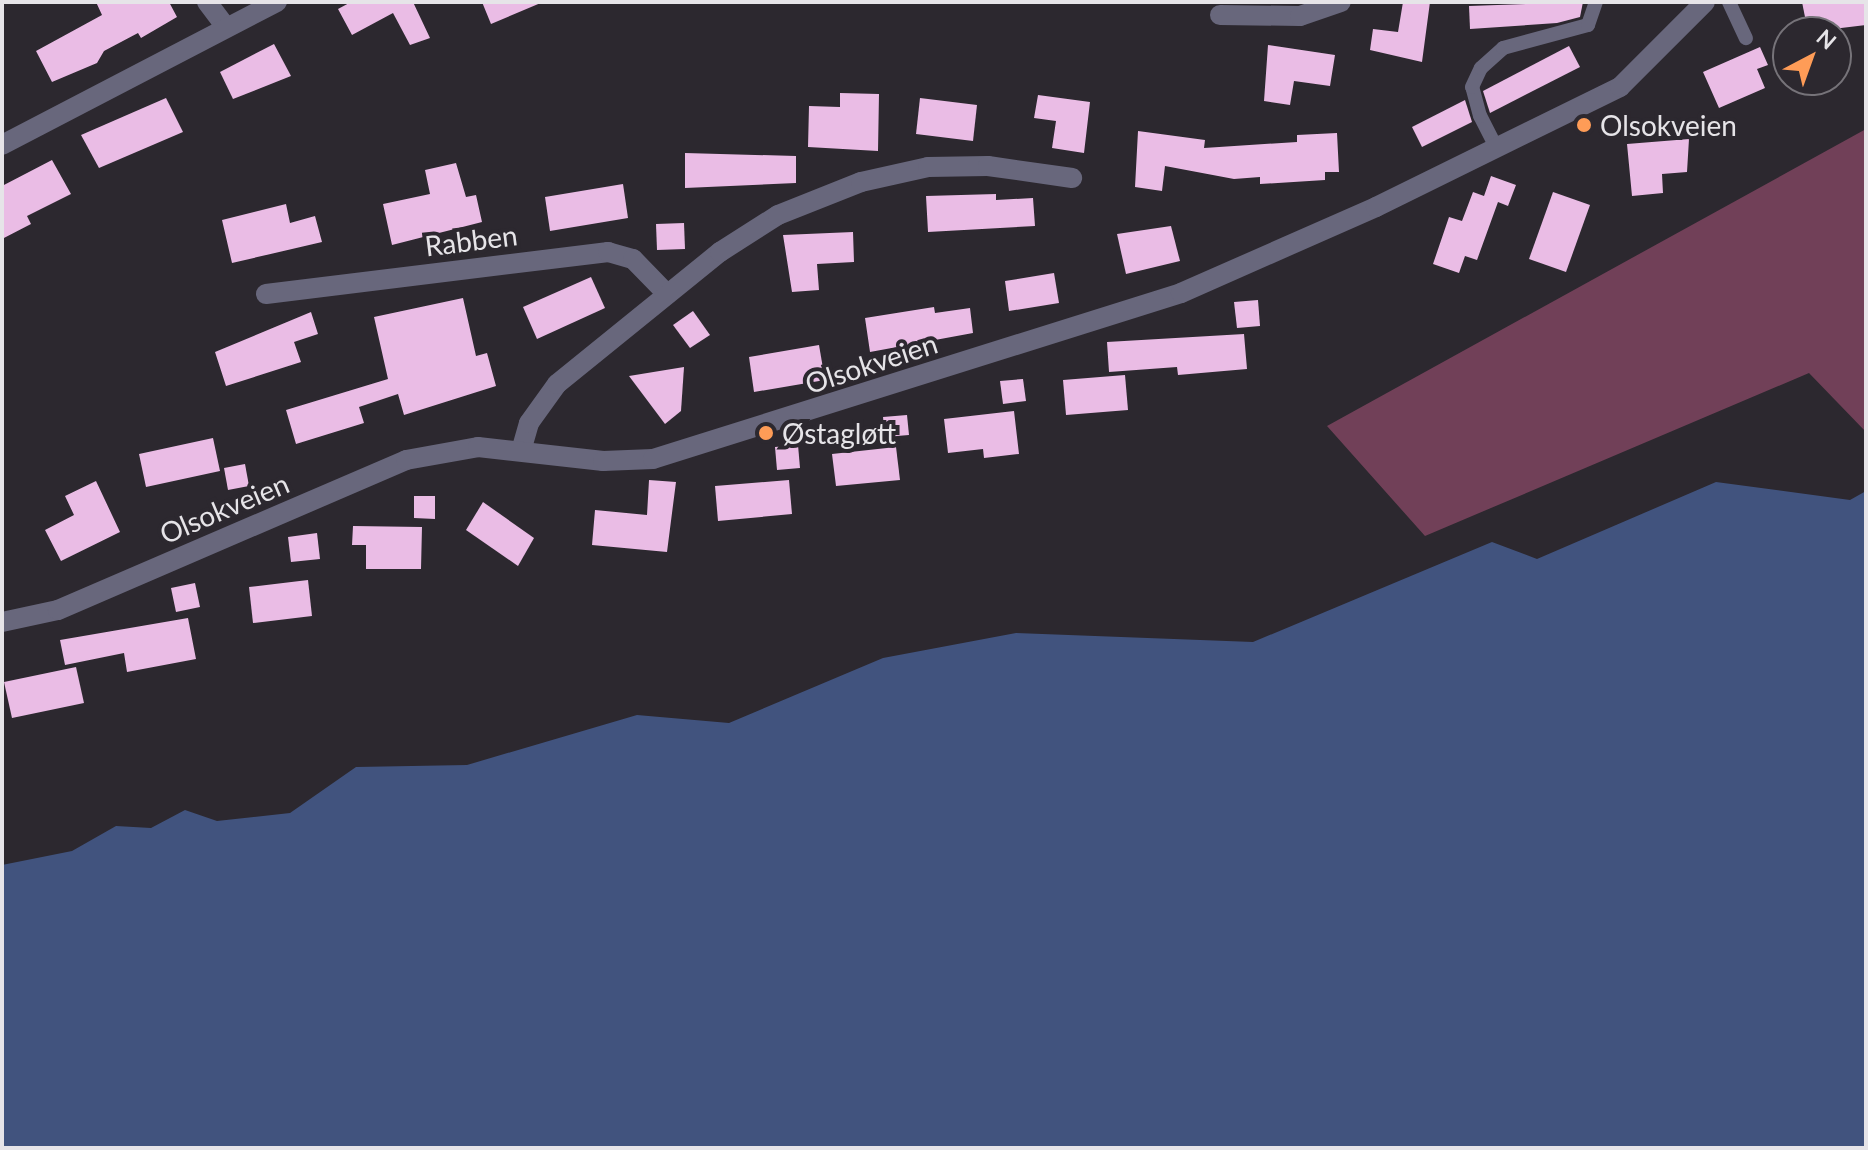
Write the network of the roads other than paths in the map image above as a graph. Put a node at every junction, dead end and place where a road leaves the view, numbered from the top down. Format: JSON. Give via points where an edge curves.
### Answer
{"nodes":[{"id":1,"x":207,"y":2,"type":"edge"},
{"id":2,"x":277,"y":2,"type":"edge"},
{"id":3,"x":1341,"y":2,"type":"edge"},
{"id":4,"x":1596,"y":2,"type":"edge"},
{"id":5,"x":1705,"y":2,"type":"edge"},
{"id":6,"x":1729,"y":2,"type":"edge"},
{"id":7,"x":1220,"y":15,"type":"dead end"},
{"id":8,"x":226,"y":27,"type":"junction"},
{"id":9,"x":1746,"y":38,"type":"dead end"},
{"id":10,"x":2,"y":145,"type":"edge"},
{"id":11,"x":1497,"y":149,"type":"junction"},
{"id":12,"x":1072,"y":178,"type":"dead end"},
{"id":13,"x":266,"y":294,"type":"dead end"},
{"id":14,"x":667,"y":294,"type":"junction"},
{"id":15,"x":521,"y":451,"type":"junction"},
{"id":16,"x":2,"y":622,"type":"edge"}],
"edges":[{"from":1,"to":8,"type":"street"},
{"from":2,"to":8,"type":"street"},
{"from":3,"to":7,"type":"street","via":[[1300,16]]},
{"from":4,"to":11,"type":"lane","via":[[1588,25],[1503,48],[1481,68],[1472,87]]},
{"from":5,"to":11,"type":"street","name":"Olsokveien","via":[[1634,78]]},
{"from":6,"to":9,"type":"lane"},
{"from":8,"to":10,"type":"street"},
{"from":11,"to":15,"type":"street","name":"Olsokveien","via":[[1232,274],[707,445],[627,461]]},
{"from":12,"to":14,"type":"street","via":[[988,166],[928,167],[874,178],[757,226]]},
{"from":13,"to":14,"type":"street","name":"Rabben","via":[[608,252],[633,259]]},
{"from":14,"to":15,"type":"street","via":[[547,394],[529,423]]},
{"from":15,"to":16,"type":"street","name":"Olsokveien","via":[[478,447],[406,460],[58,610]]}]}
